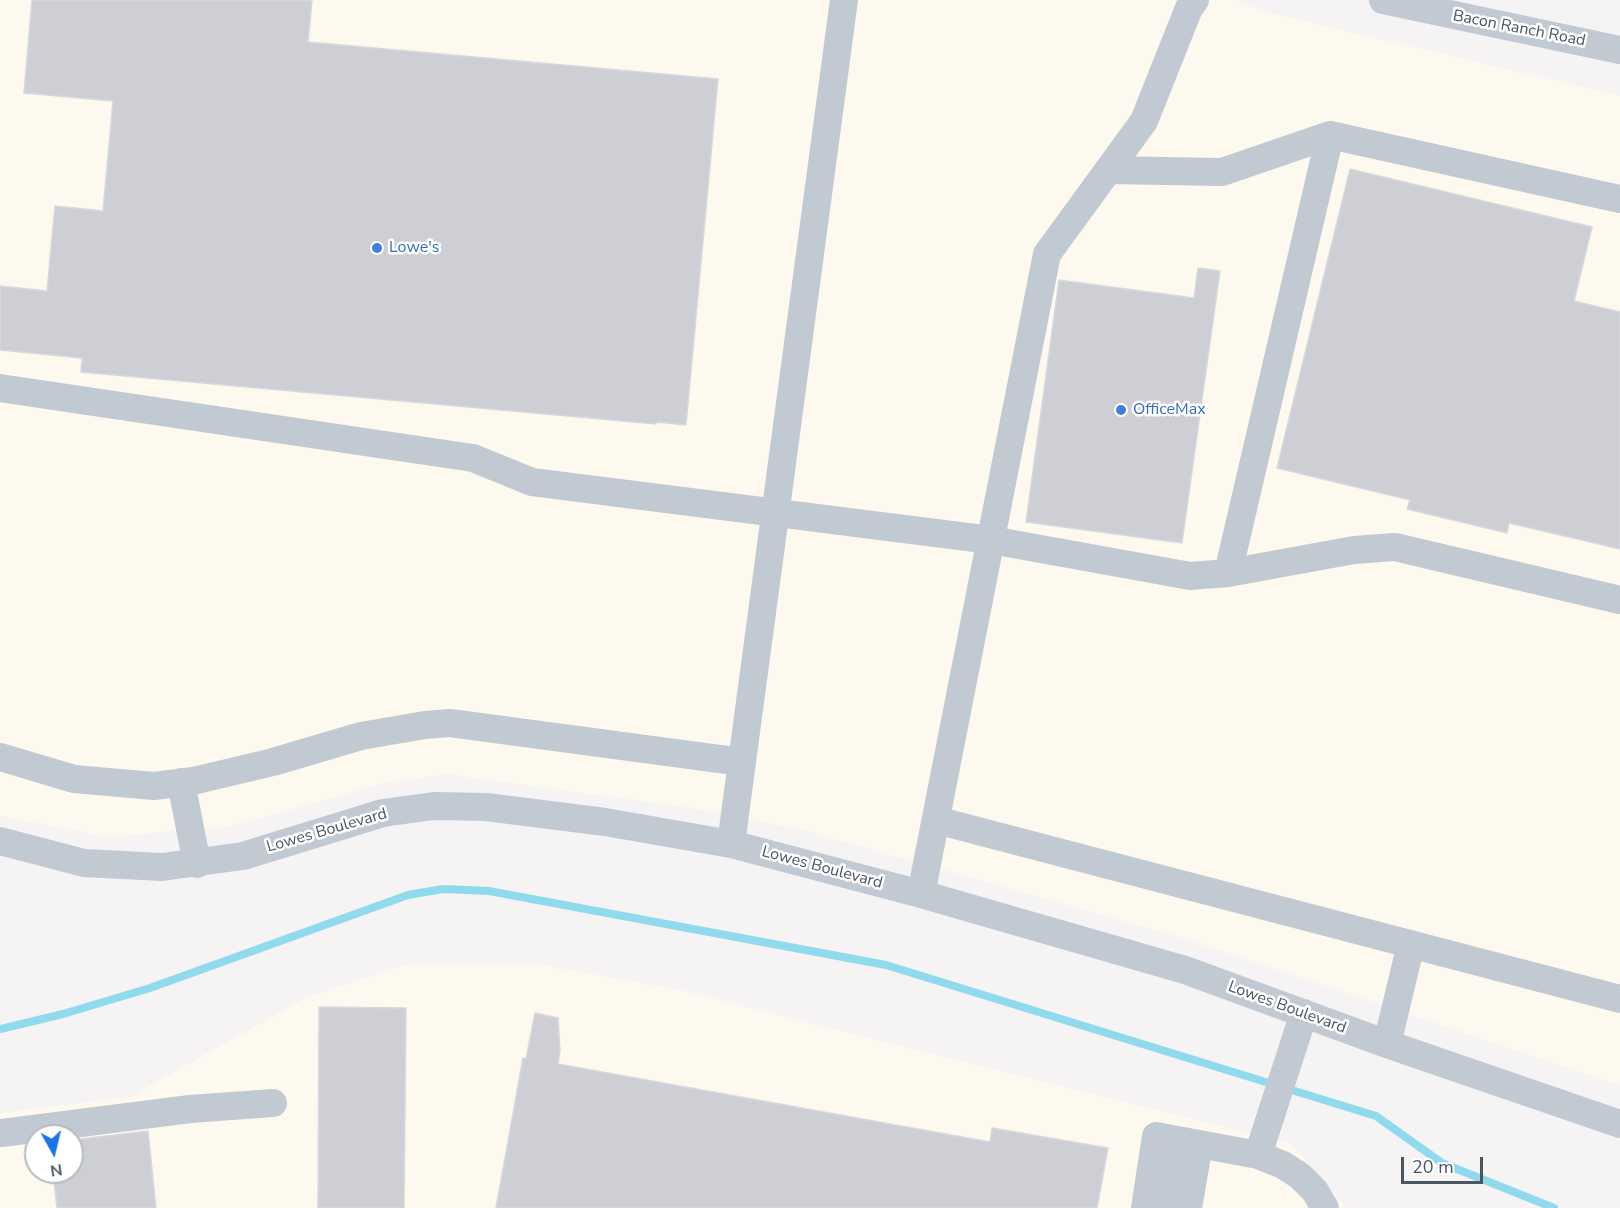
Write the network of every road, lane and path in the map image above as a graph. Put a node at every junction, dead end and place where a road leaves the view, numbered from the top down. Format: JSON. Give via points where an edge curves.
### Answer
{"nodes":[{"id":1,"x":844,"y":0,"type":"edge"},
{"id":2,"x":1195,"y":0,"type":"edge"},
{"id":3,"x":1383,"y":0,"type":"edge"},
{"id":4,"x":1620,"y":50,"type":"edge"},
{"id":5,"x":1330,"y":135,"type":"junction"},
{"id":6,"x":1108,"y":170,"type":"junction"},
{"id":7,"x":1620,"y":199,"type":"edge"},
{"id":8,"x":0,"y":388,"type":"edge"},
{"id":9,"x":776,"y":513,"type":"junction"},
{"id":10,"x":991,"y":540,"type":"junction"},
{"id":11,"x":1228,"y":573,"type":"junction"},
{"id":12,"x":1620,"y":600,"type":"edge"},
{"id":13,"x":0,"y":757,"type":"edge"},
{"id":14,"x":742,"y":762,"type":"junction"},
{"id":15,"x":181,"y":782,"type":"junction"},
{"id":16,"x":936,"y":820,"type":"junction"},
{"id":17,"x":0,"y":842,"type":"edge"},
{"id":18,"x":731,"y":844,"type":"junction"},
{"id":19,"x":197,"y":864,"type":"junction"},
{"id":20,"x":921,"y":894,"type":"junction"},
{"id":21,"x":1411,"y":944,"type":"junction"},
{"id":22,"x":1620,"y":999,"type":"edge"},
{"id":23,"x":1304,"y":1013,"type":"junction"},
{"id":24,"x":1388,"y":1044,"type":"junction"},
{"id":25,"x":273,"y":1103,"type":"dead end"},
{"id":26,"x":1620,"y":1124,"type":"edge"},
{"id":27,"x":2,"y":1133,"type":"dead end"},
{"id":28,"x":1188,"y":1142,"type":"junction"},
{"id":29,"x":1262,"y":1143,"type":"junction"},
{"id":30,"x":1145,"y":1208,"type":"edge"},
{"id":31,"x":1166,"y":1208,"type":"edge"},
{"id":32,"x":1188,"y":1208,"type":"edge"},
{"id":33,"x":1325,"y":1208,"type":"edge"}],
"edges":[{"from":1,"to":9,"type":"street"},
{"from":2,"to":6,"type":"street","via":[[1144,121]]},
{"from":3,"to":4,"type":"street","name":"Bacon Ranch Road"},
{"from":5,"to":6,"type":"street","via":[[1222,172]]},
{"from":5,"to":7,"type":"street"},
{"from":5,"to":11,"type":"street"},
{"from":6,"to":10,"type":"street","via":[[1047,254]]},
{"from":8,"to":9,"type":"street","via":[[473,458],[532,482]]},
{"from":9,"to":10,"type":"street"},
{"from":9,"to":14,"type":"street"},
{"from":10,"to":11,"type":"street","via":[[1190,576]]},
{"from":10,"to":16,"type":"street"},
{"from":11,"to":12,"type":"street","via":[[1328,553],[1395,547]]},
{"from":13,"to":15,"type":"street","via":[[74,780],[154,786]]},
{"from":14,"to":15,"type":"street","via":[[450,723],[361,736],[273,762]]},
{"from":14,"to":18,"type":"street"},
{"from":15,"to":19,"type":"street"},
{"from":16,"to":20,"type":"street"},
{"from":16,"to":21,"type":"street"},
{"from":17,"to":19,"type":"street","name":"Lowes Boulevard","via":[[84,863],[130,867]]},
{"from":18,"to":19,"type":"street","name":"Lowes Boulevard","via":[[486,807],[434,807],[383,813],[243,856]]},
{"from":18,"to":20,"type":"street","name":"Lowes Boulevard"},
{"from":20,"to":23,"type":"street","name":"Lowes Boulevard","via":[[1185,970]]},
{"from":21,"to":22,"type":"street"},
{"from":21,"to":24,"type":"street"},
{"from":23,"to":24,"type":"street","name":"Lowes Boulevard"},
{"from":23,"to":29,"type":"street"},
{"from":24,"to":26,"type":"street","name":"Lowes Boulevard"},
{"from":25,"to":27,"type":"street","via":[[190,1109]]},
{"from":28,"to":29,"type":"street"},
{"from":28,"to":30,"type":"street","via":[[1156,1136]]},
{"from":28,"to":31,"type":"street"},
{"from":28,"to":32,"type":"street"},
{"from":29,"to":33,"type":"street","via":[[1315,1191]]}]}
